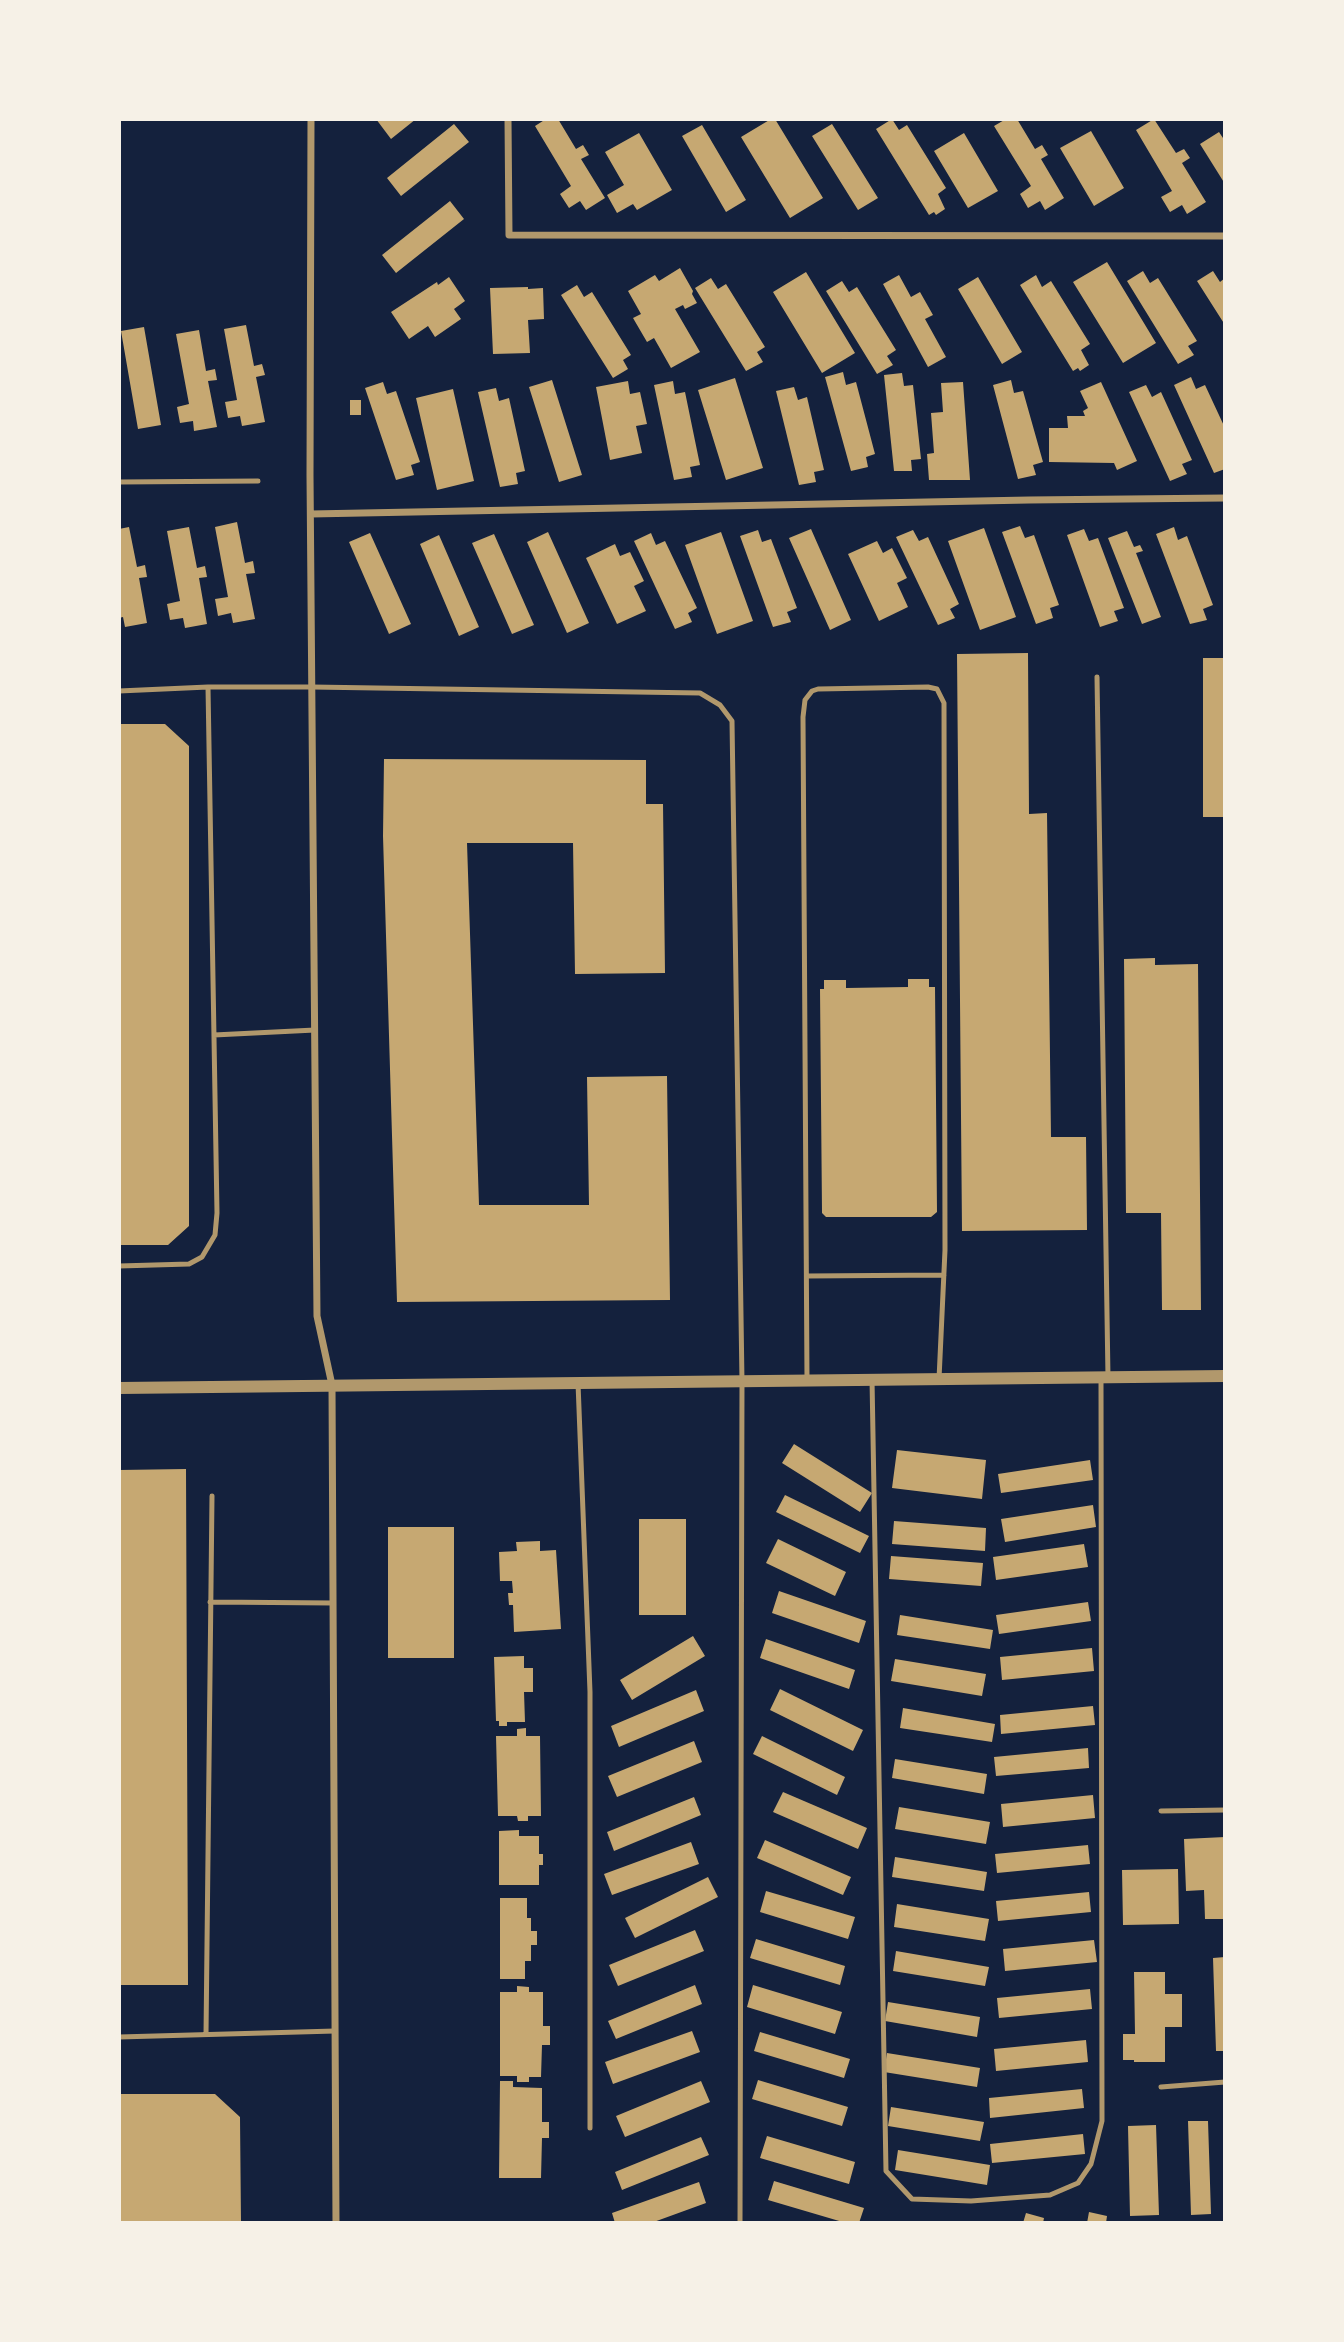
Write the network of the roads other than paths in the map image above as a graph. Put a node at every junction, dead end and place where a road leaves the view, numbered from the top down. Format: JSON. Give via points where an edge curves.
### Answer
{"nodes":[{"id":1,"x":311,"y":119,"type":"edge"},
{"id":2,"x":508,"y":119,"type":"edge"},
{"id":3,"x":1225,"y":236,"type":"edge"},
{"id":4,"x":258,"y":481,"type":"dead end"},
{"id":5,"x":119,"y":482,"type":"edge"},
{"id":6,"x":1225,"y":498,"type":"edge"},
{"id":7,"x":311,"y":514,"type":"junction"},
{"id":8,"x":1097,"y":677,"type":"dead end"},
{"id":9,"x":208,"y":687,"type":"junction"},
{"id":10,"x":312,"y":687,"type":"junction"},
{"id":11,"x":119,"y":691,"type":"edge"},
{"id":12,"x":315,"y":1030,"type":"junction"},
{"id":13,"x":214,"y":1035,"type":"junction"},
{"id":14,"x":119,"y":1266,"type":"edge"},
{"id":15,"x":944,"y":1275,"type":"junction"},
{"id":16,"x":807,"y":1276,"type":"junction"},
{"id":17,"x":1225,"y":1376,"type":"edge"},
{"id":18,"x":1104,"y":1377,"type":"junction"},
{"id":19,"x":872,"y":1379,"type":"junction"},
{"id":20,"x":939,"y":1379,"type":"junction"},
{"id":21,"x":807,"y":1380,"type":"junction"},
{"id":22,"x":743,"y":1381,"type":"junction"},
{"id":23,"x":578,"y":1383,"type":"junction"},
{"id":24,"x":332,"y":1385,"type":"junction"},
{"id":25,"x":119,"y":1388,"type":"edge"},
{"id":26,"x":212,"y":1496,"type":"dead end"},
{"id":27,"x":210,"y":1602,"type":"junction"},
{"id":28,"x":333,"y":1604,"type":"junction"},
{"id":29,"x":1225,"y":1810,"type":"edge"},
{"id":30,"x":1161,"y":1811,"type":"dead end"},
{"id":31,"x":335,"y":2031,"type":"junction"},
{"id":32,"x":206,"y":2034,"type":"junction"},
{"id":33,"x":119,"y":2037,"type":"edge"},
{"id":34,"x":1225,"y":2082,"type":"edge"},
{"id":35,"x":1161,"y":2087,"type":"dead end"},
{"id":36,"x":590,"y":2128,"type":"dead end"},
{"id":37,"x":336,"y":2223,"type":"edge"},
{"id":38,"x":740,"y":2223,"type":"edge"}],
"edges":[{"from":1,"to":7,"type":"street"},
{"from":2,"to":3,"type":"street","via":[[509,235]]},
{"from":4,"to":5,"type":"lane"},
{"from":6,"to":7,"type":"street"},
{"from":7,"to":10,"type":"street"},
{"from":8,"to":18,"type":"lane"},
{"from":9,"to":10,"type":"lane"},
{"from":9,"to":11,"type":"lane"},
{"from":9,"to":13,"type":"lane"},
{"from":10,"to":12,"type":"street"},
{"from":10,"to":22,"type":"lane","via":[[700,692],[720,705],[732,721]]},
{"from":12,"to":13,"type":"lane"},
{"from":12,"to":24,"type":"street","via":[[317,1316]]},
{"from":13,"to":14,"type":"lane","via":[[215,1234],[202,1257],[189,1264]]},
{"from":15,"to":16,"type":"lane"},
{"from":15,"to":16,"type":"lane","via":[[944,703],[937,689],[928,687],[818,689],[805,700]]},
{"from":15,"to":20,"type":"lane"},
{"from":16,"to":21,"type":"lane"},
{"from":17,"to":18,"type":"street"},
{"from":18,"to":19,"type":"lane","via":[[1102,2121],[1091,2164],[1078,2183],[1050,2195],[971,2201],[912,2199],[886,2171]]},
{"from":18,"to":20,"type":"street"},
{"from":19,"to":20,"type":"street"},
{"from":19,"to":21,"type":"street"},
{"from":21,"to":22,"type":"street"},
{"from":22,"to":23,"type":"street"},
{"from":22,"to":38,"type":"lane"},
{"from":23,"to":24,"type":"street"},
{"from":23,"to":36,"type":"lane","via":[[590,1692]]},
{"from":24,"to":25,"type":"street"},
{"from":24,"to":28,"type":"street"},
{"from":26,"to":27,"type":"lane"},
{"from":27,"to":28,"type":"lane"},
{"from":27,"to":32,"type":"lane"},
{"from":28,"to":31,"type":"street"},
{"from":29,"to":30,"type":"lane"},
{"from":31,"to":32,"type":"lane"},
{"from":31,"to":37,"type":"street"},
{"from":32,"to":33,"type":"lane"},
{"from":34,"to":35,"type":"lane"}]}
